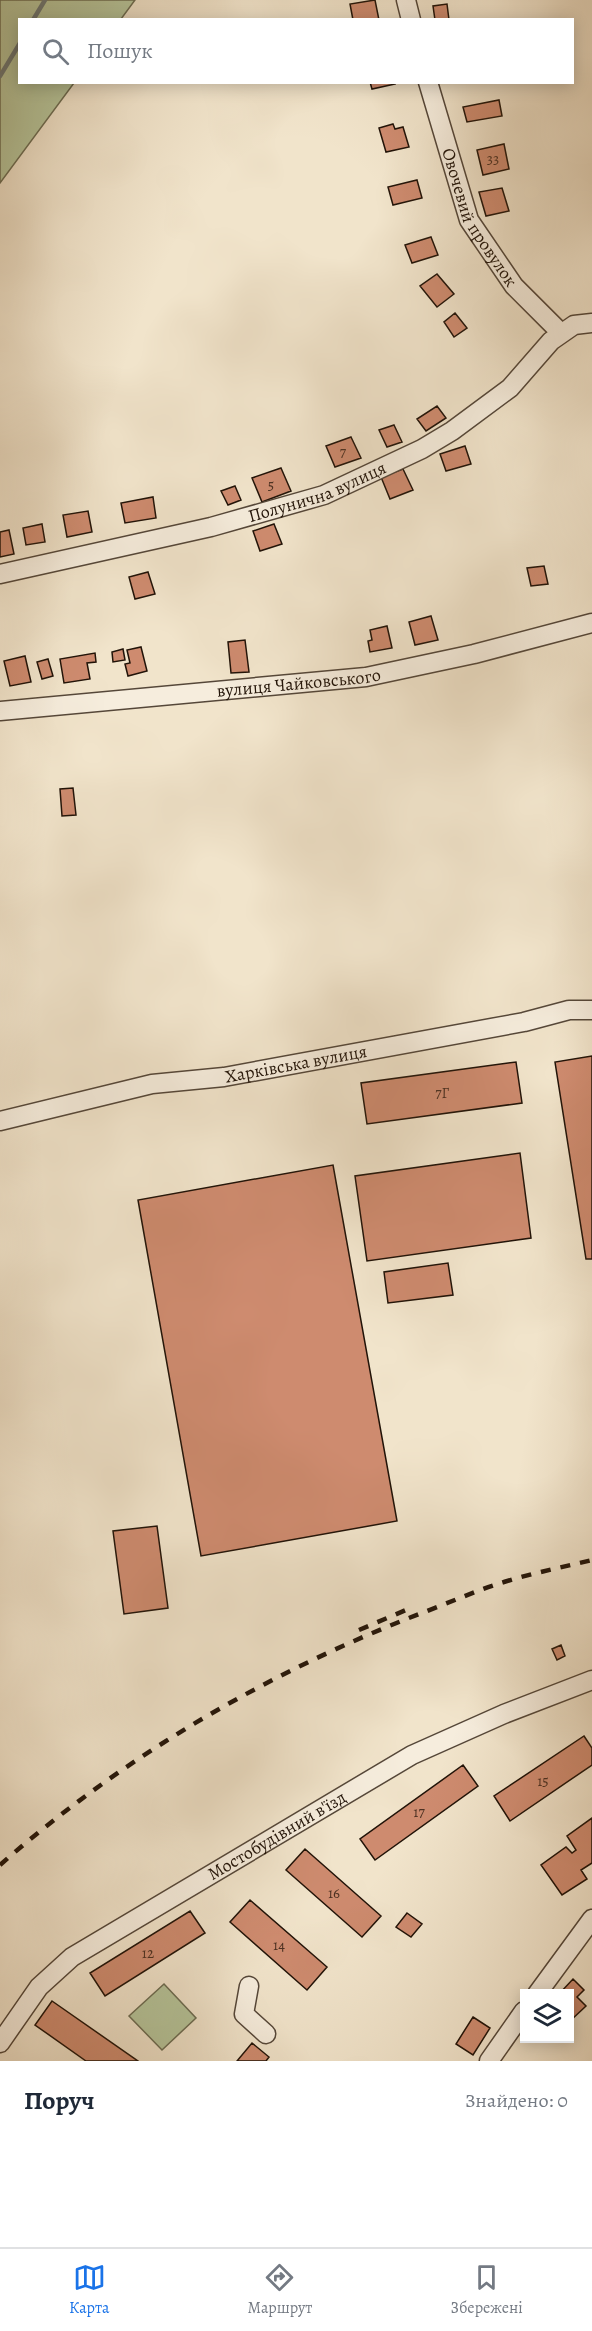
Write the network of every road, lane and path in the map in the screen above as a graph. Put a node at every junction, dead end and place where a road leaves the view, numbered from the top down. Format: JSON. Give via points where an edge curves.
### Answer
{"nodes":[{"id":1,"x":406,"y":0,"type":"edge"},
{"id":2,"x":410,"y":18,"type":"edge"},
{"id":3,"x":429,"y":84,"type":"edge"},
{"id":4,"x":592,"y":323,"type":"edge"},
{"id":5,"x":561,"y":333,"type":"junction"},
{"id":6,"x":0,"y":574,"type":"edge"},
{"id":7,"x":592,"y":623,"type":"edge"},
{"id":8,"x":0,"y":711,"type":"edge"},
{"id":9,"x":592,"y":1010,"type":"edge"},
{"id":10,"x":0,"y":1105,"type":"edge"},
{"id":11,"x":24,"y":1115,"type":"junction"},
{"id":12,"x":0,"y":1121,"type":"edge"},
{"id":13,"x":592,"y":1680,"type":"edge"},
{"id":14,"x":592,"y":1919,"type":"edge"},
{"id":15,"x":249,"y":1986,"type":"dead end"},
{"id":16,"x":541,"y":1989,"type":"edge"},
{"id":17,"x":520,"y":2018,"type":"edge"},
{"id":18,"x":266,"y":2034,"type":"dead end"},
{"id":19,"x":0,"y":2043,"type":"edge"},
{"id":20,"x":489,"y":2061,"type":"edge"}],
"edges":[{"from":1,"to":2,"type":"street"},
{"from":3,"to":5,"type":"street","name":"Овочевий провулок","via":[[469,220],[514,286]]},
{"from":4,"to":5,"type":"street","name":"Полунична вулиця","via":[[574,325]]},
{"from":5,"to":6,"type":"street","name":"Полунична вулиця","via":[[510,388],[452,431],[324,495],[225,524]]},
{"from":7,"to":8,"type":"street","name":"вулиця Чайковського","via":[[474,654],[366,676]]},
{"from":9,"to":11,"type":"street","name":"Харківська вулиця","via":[[569,1010],[524,1022],[224,1077],[152,1084]]},
{"from":10,"to":11,"type":"street"},
{"from":11,"to":12,"type":"street","name":"Харківська вулиця"},
{"from":13,"to":19,"type":"street","name":"Мостобудівний в'їзд","via":[[412,1755],[82,1951],[46,1979]]},
{"from":14,"to":16,"type":"street"},
{"from":15,"to":18,"type":"street","via":[[244,2014]]},
{"from":17,"to":20,"type":"street"}]}
